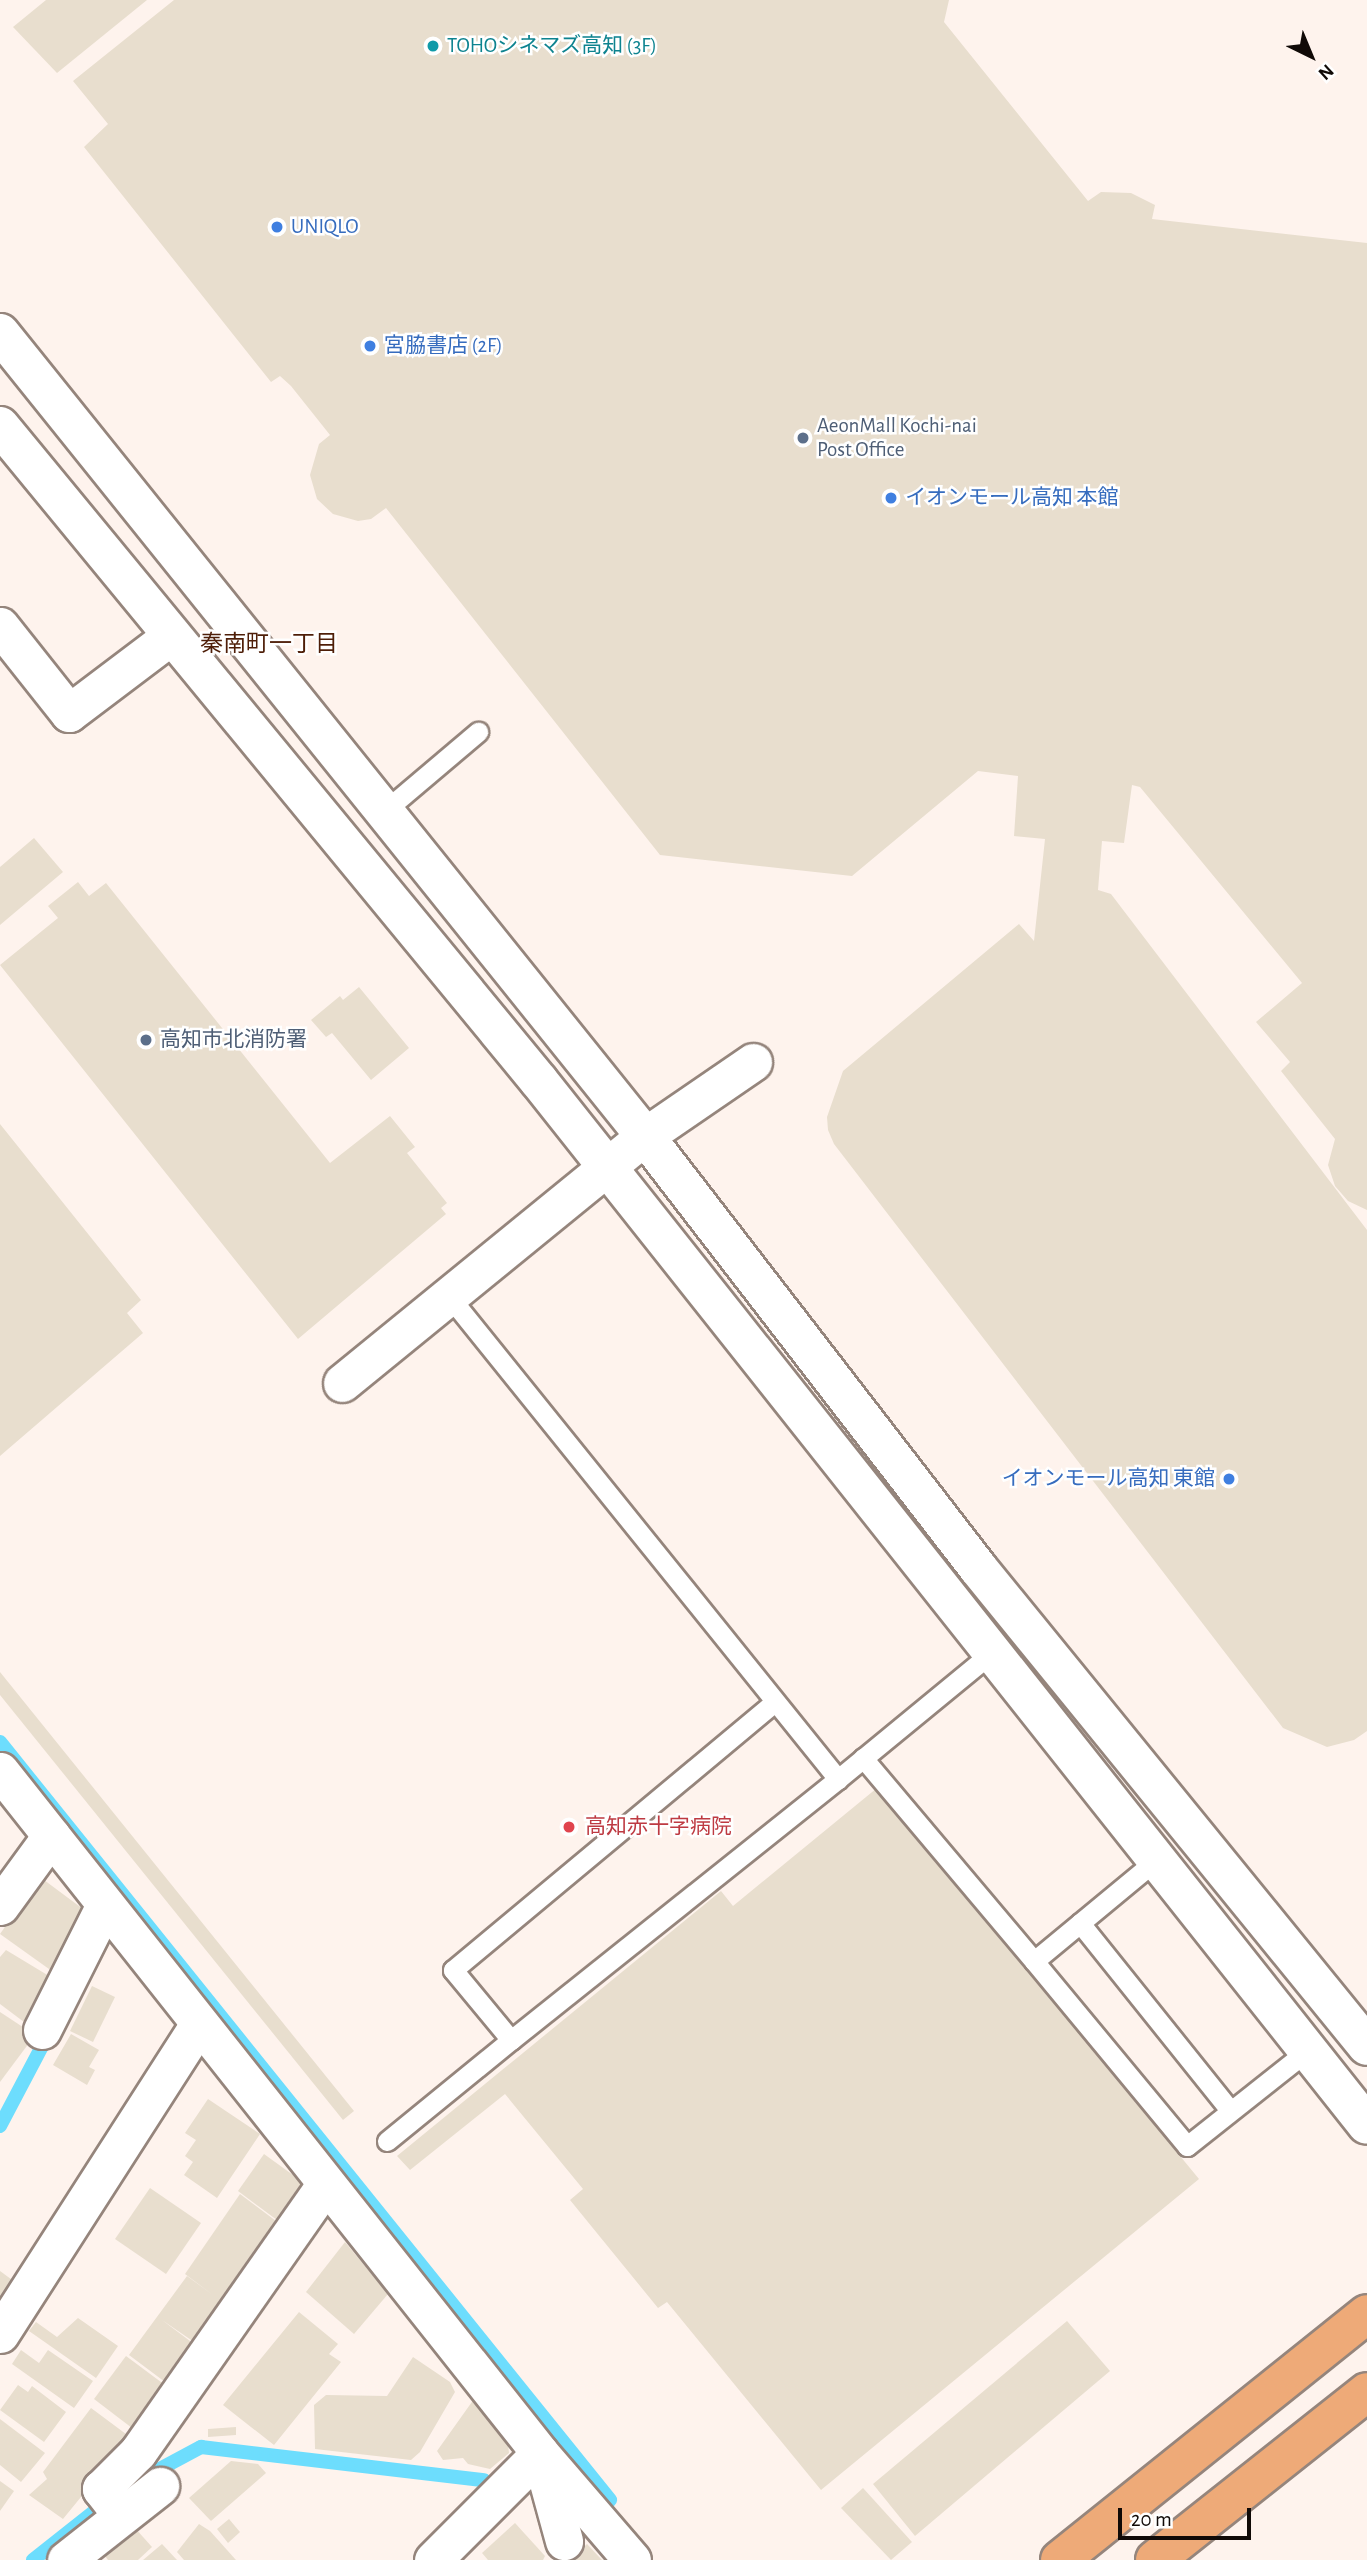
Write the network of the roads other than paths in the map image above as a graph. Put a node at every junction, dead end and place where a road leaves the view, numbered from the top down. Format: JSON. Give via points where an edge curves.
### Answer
{"nodes":[{"id":1,"x":0,"y":333,"type":"edge"},
{"id":2,"x":0,"y":426,"type":"edge"},
{"id":3,"x":172,"y":635,"type":"junction"},
{"id":4,"x":4,"y":638,"type":"edge"},
{"id":5,"x":478,"y":732,"type":"dead end"},
{"id":6,"x":382,"y":813,"type":"junction"},
{"id":7,"x":753,"y":1062,"type":"dead end"},
{"id":8,"x":645,"y":1136,"type":"junction"},
{"id":9,"x":606,"y":1167,"type":"junction"},
{"id":10,"x":448,"y":1295,"type":"junction"},
{"id":11,"x":342,"y":1383,"type":"dead end"},
{"id":12,"x":990,"y":1654,"type":"junction"},
{"id":13,"x":775,"y":1702,"type":"junction"},
{"id":14,"x":863,"y":1758,"type":"junction"},
{"id":15,"x":0,"y":1771,"type":"edge"},
{"id":16,"x":838,"y":1779,"type":"junction"},
{"id":17,"x":27,"y":1815,"type":"edge"},
{"id":18,"x":1156,"y":1861,"type":"junction"},
{"id":19,"x":105,"y":1905,"type":"junction"},
{"id":20,"x":0,"y":1906,"type":"edge"},
{"id":21,"x":1080,"y":1923,"type":"junction"},
{"id":22,"x":1034,"y":1961,"type":"junction"},
{"id":23,"x":200,"y":2024,"type":"junction"},
{"id":24,"x":42,"y":2030,"type":"dead end"},
{"id":25,"x":511,"y":2040,"type":"junction"},
{"id":26,"x":1367,"y":2046,"type":"edge"},
{"id":27,"x":1307,"y":2051,"type":"junction"},
{"id":28,"x":1230,"y":2110,"type":"junction"},
{"id":29,"x":1367,"y":2125,"type":"edge"},
{"id":30,"x":387,"y":2141,"type":"dead end"},
{"id":31,"x":326,"y":2184,"type":"junction"},
{"id":32,"x":1367,"y":2314,"type":"edge"},
{"id":33,"x":0,"y":2334,"type":"edge"},
{"id":34,"x":1367,"y":2392,"type":"edge"},
{"id":35,"x":540,"y":2453,"type":"junction"},
{"id":36,"x":160,"y":2486,"type":"dead end"},
{"id":37,"x":111,"y":2501,"type":"junction"},
{"id":38,"x":564,"y":2541,"type":"dead end"},
{"id":39,"x":66,"y":2560,"type":"edge"},
{"id":40,"x":433,"y":2560,"type":"edge"},
{"id":41,"x":632,"y":2560,"type":"edge"},
{"id":42,"x":1060,"y":2560,"type":"edge"},
{"id":43,"x":1155,"y":2560,"type":"edge"}],
"edges":[{"from":1,"to":6,"type":"street"},
{"from":2,"to":3,"type":"street"},
{"from":3,"to":4,"type":"street","via":[[69,713]]},
{"from":3,"to":9,"type":"street"},
{"from":5,"to":6,"type":"lane"},
{"from":6,"to":8,"type":"street"},
{"from":7,"to":8,"type":"street"},
{"from":8,"to":9,"type":"street"},
{"from":8,"to":26,"type":"street","via":[[978,1568]]},
{"from":9,"to":10,"type":"street"},
{"from":9,"to":12,"type":"street"},
{"from":10,"to":11,"type":"street"},
{"from":10,"to":13,"type":"lane"},
{"from":12,"to":14,"type":"lane"},
{"from":12,"to":18,"type":"street"},
{"from":13,"to":16,"type":"lane"},
{"from":13,"to":25,"type":"lane","via":[[453,1970]]},
{"from":14,"to":16,"type":"lane"},
{"from":14,"to":22,"type":"lane"},
{"from":15,"to":17,"type":"street"},
{"from":16,"to":25,"type":"lane"},
{"from":17,"to":19,"type":"street"},
{"from":17,"to":20,"type":"street"},
{"from":18,"to":21,"type":"lane"},
{"from":18,"to":27,"type":"street"},
{"from":19,"to":23,"type":"street"},
{"from":19,"to":24,"type":"street"},
{"from":21,"to":22,"type":"lane"},
{"from":21,"to":28,"type":"lane"},
{"from":22,"to":28,"type":"lane","via":[[1187,2146]]},
{"from":23,"to":31,"type":"street"},
{"from":23,"to":33,"type":"street"},
{"from":25,"to":30,"type":"lane"},
{"from":27,"to":28,"type":"lane"},
{"from":27,"to":29,"type":"street"},
{"from":31,"to":35,"type":"street"},
{"from":31,"to":37,"type":"street","via":[[138,2452]]},
{"from":32,"to":42,"type":"main road"},
{"from":34,"to":43,"type":"main road"},
{"from":35,"to":38,"type":"street"},
{"from":35,"to":40,"type":"street"},
{"from":35,"to":41,"type":"street"},
{"from":36,"to":37,"type":"street"},
{"from":37,"to":39,"type":"street"}]}
